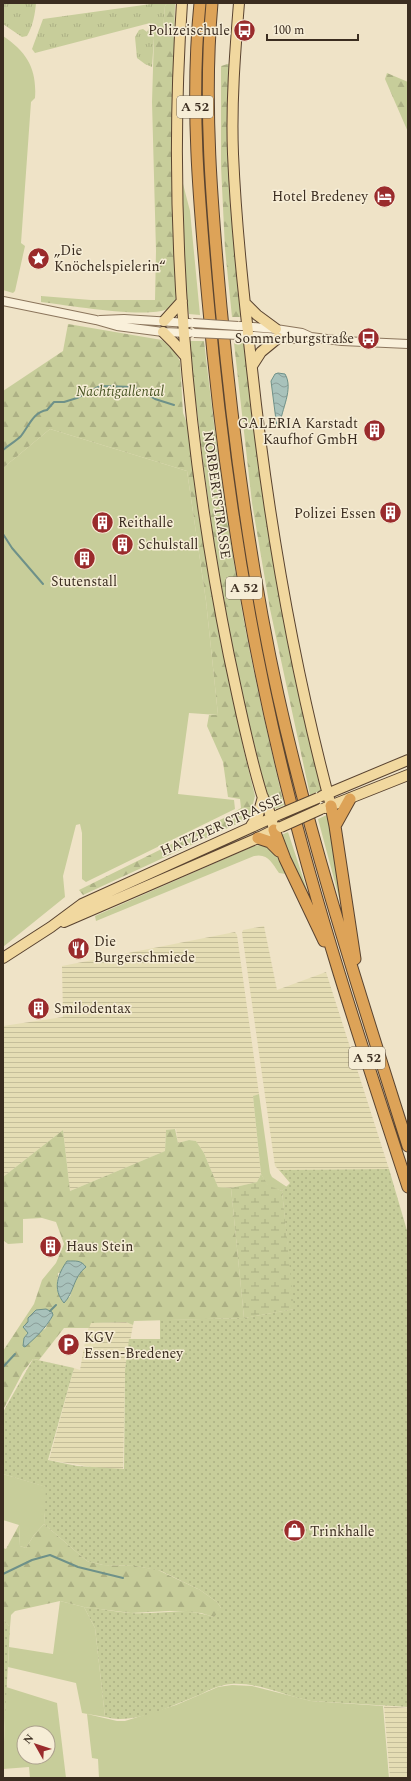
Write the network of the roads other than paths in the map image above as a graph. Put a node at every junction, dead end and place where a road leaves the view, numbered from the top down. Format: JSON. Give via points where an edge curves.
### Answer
{"nodes":[{"id":1,"x":182,"y":3,"type":"edge"},
{"id":2,"x":199,"y":3,"type":"edge"},
{"id":3,"x":212,"y":3,"type":"edge"},
{"id":4,"x":218,"y":3,"type":"edge"},
{"id":5,"x":239,"y":3,"type":"edge"},
{"id":6,"x":209,"y":38,"type":"junction"},
{"id":7,"x":182,"y":301,"type":"junction"},
{"id":8,"x":3,"y":302,"type":"edge"},
{"id":9,"x":245,"y":303,"type":"junction"},
{"id":10,"x":96,"y":320,"type":"junction"},
{"id":11,"x":164,"y":321,"type":"junction"},
{"id":12,"x":189,"y":328,"type":"junction"},
{"id":13,"x":243,"y":330,"type":"junction"},
{"id":14,"x":162,"y":332,"type":"junction"},
{"id":15,"x":277,"y":333,"type":"junction"},
{"id":16,"x":408,"y":344,"type":"edge"},
{"id":17,"x":186,"y":357,"type":"junction"},
{"id":18,"x":252,"y":366,"type":"junction"},
{"id":19,"x":408,"y":760,"type":"edge"},
{"id":20,"x":322,"y":775,"type":"junction"},
{"id":21,"x":408,"y":775,"type":"edge"},
{"id":22,"x":345,"y":786,"type":"junction"},
{"id":23,"x":323,"y":796,"type":"junction"},
{"id":24,"x":263,"y":797,"type":"junction"},
{"id":25,"x":350,"y":799,"type":"junction"},
{"id":26,"x":326,"y":807,"type":"junction"},
{"id":27,"x":275,"y":817,"type":"junction"},
{"id":28,"x":251,"y":826,"type":"junction"},
{"id":29,"x":335,"y":826,"type":"junction"},
{"id":30,"x":278,"y":828,"type":"junction"},
{"id":31,"x":258,"y":838,"type":"junction"},
{"id":32,"x":285,"y":859,"type":"junction"},
{"id":33,"x":51,"y":927,"type":"junction"},
{"id":34,"x":3,"y":958,"type":"edge"},
{"id":35,"x":342,"y":979,"type":"junction"},
{"id":36,"x":364,"y":1005,"type":"junction"},
{"id":37,"x":408,"y":1146,"type":"edge"},
{"id":38,"x":408,"y":1187,"type":"edge"}],
"edges":[{"from":1,"to":7,"type":"main road","name":"NORBERTSTRASSE","via":[[177,161]]},
{"from":2,"to":35,"type":"highway","number":"A 52","via":[[195,104],[201,224],[229,493],[249,615],[280,758],[302,846]]},
{"from":3,"to":6,"type":"highway","number":"A 52"},
{"from":4,"to":6,"type":"highway"},
{"from":5,"to":9,"type":"main road","via":[[233,100],[233,154]]},
{"from":6,"to":36,"type":"highway","number":"A 52","via":[[213,222],[233,423],[253,564],[277,688],[298,778],[337,920]]},
{"from":7,"to":11,"type":"main road"},
{"from":7,"to":12,"type":"main road","name":"NORBERTSTRASSE"},
{"from":8,"to":10,"type":"street"},
{"from":9,"to":13,"type":"main road"},
{"from":9,"to":15,"type":"main road"},
{"from":10,"to":11,"type":"street","via":[[113,318]]},
{"from":10,"to":14,"type":"street","via":[[116,326]]},
{"from":11,"to":12,"type":"street"},
{"from":12,"to":13,"type":"street","bridge":true},
{"from":12,"to":14,"type":"street"},
{"from":12,"to":17,"type":"main road","name":"NORBERTSTRASSE"},
{"from":13,"to":15,"type":"street"},
{"from":13,"to":18,"type":"main road"},
{"from":14,"to":17,"type":"main road"},
{"from":15,"to":16,"type":"street","via":[[302,333],[311,337],[342,341]]},
{"from":15,"to":18,"type":"main road"},
{"from":17,"to":24,"type":"main road","name":"NORBERTSTRASSE","via":[[206,524],[216,584],[245,726]]},
{"from":18,"to":20,"type":"main road","via":[[280,577],[299,677]]},
{"from":19,"to":22,"type":"main road","name":"HATZPER STRASSE"},
{"from":20,"to":22,"type":"main road"},
{"from":20,"to":23,"type":"main road"},
{"from":21,"to":25,"type":"main road","name":"HATZPER STRASSE"},
{"from":22,"to":23,"type":"main road","name":"HATZPER STRASSE"},
{"from":23,"to":26,"type":"main road"},
{"from":23,"to":27,"type":"main road","name":"HATZPER STRASSE","bridge":true},
{"from":24,"to":27,"type":"main road","name":"NORBERTSTRASSE"},
{"from":24,"to":28,"type":"main road","via":[[258,815]]},
{"from":25,"to":26,"type":"main road","name":"HATZPER STRASSE"},
{"from":25,"to":29,"type":"highway"},
{"from":26,"to":29,"type":"highway"},
{"from":26,"to":30,"type":"main road","name":"HATZPER STRASSE","bridge":true},
{"from":27,"to":28,"type":"main road","name":"HATZPER STRASSE"},
{"from":27,"to":30,"type":"main road","name":"NORBERTSTRASSE"},
{"from":28,"to":33,"type":"main road","name":"HATZPER STRASSE","via":[[82,904]]},
{"from":29,"to":36,"type":"highway"},
{"from":30,"to":31,"type":"main road","name":"HATZPER STRASSE"},
{"from":30,"to":32,"type":"highway"},
{"from":31,"to":32,"type":"highway","via":[[274,844]]},
{"from":31,"to":33,"type":"main road","name":"HATZPER STRASSE"},
{"from":32,"to":35,"type":"highway"},
{"from":33,"to":34,"type":"main road","name":"HATZPER STRASSE"},
{"from":35,"to":38,"type":"highway","number":"A 52"},
{"from":36,"to":37,"type":"highway","number":"A 52"}]}
